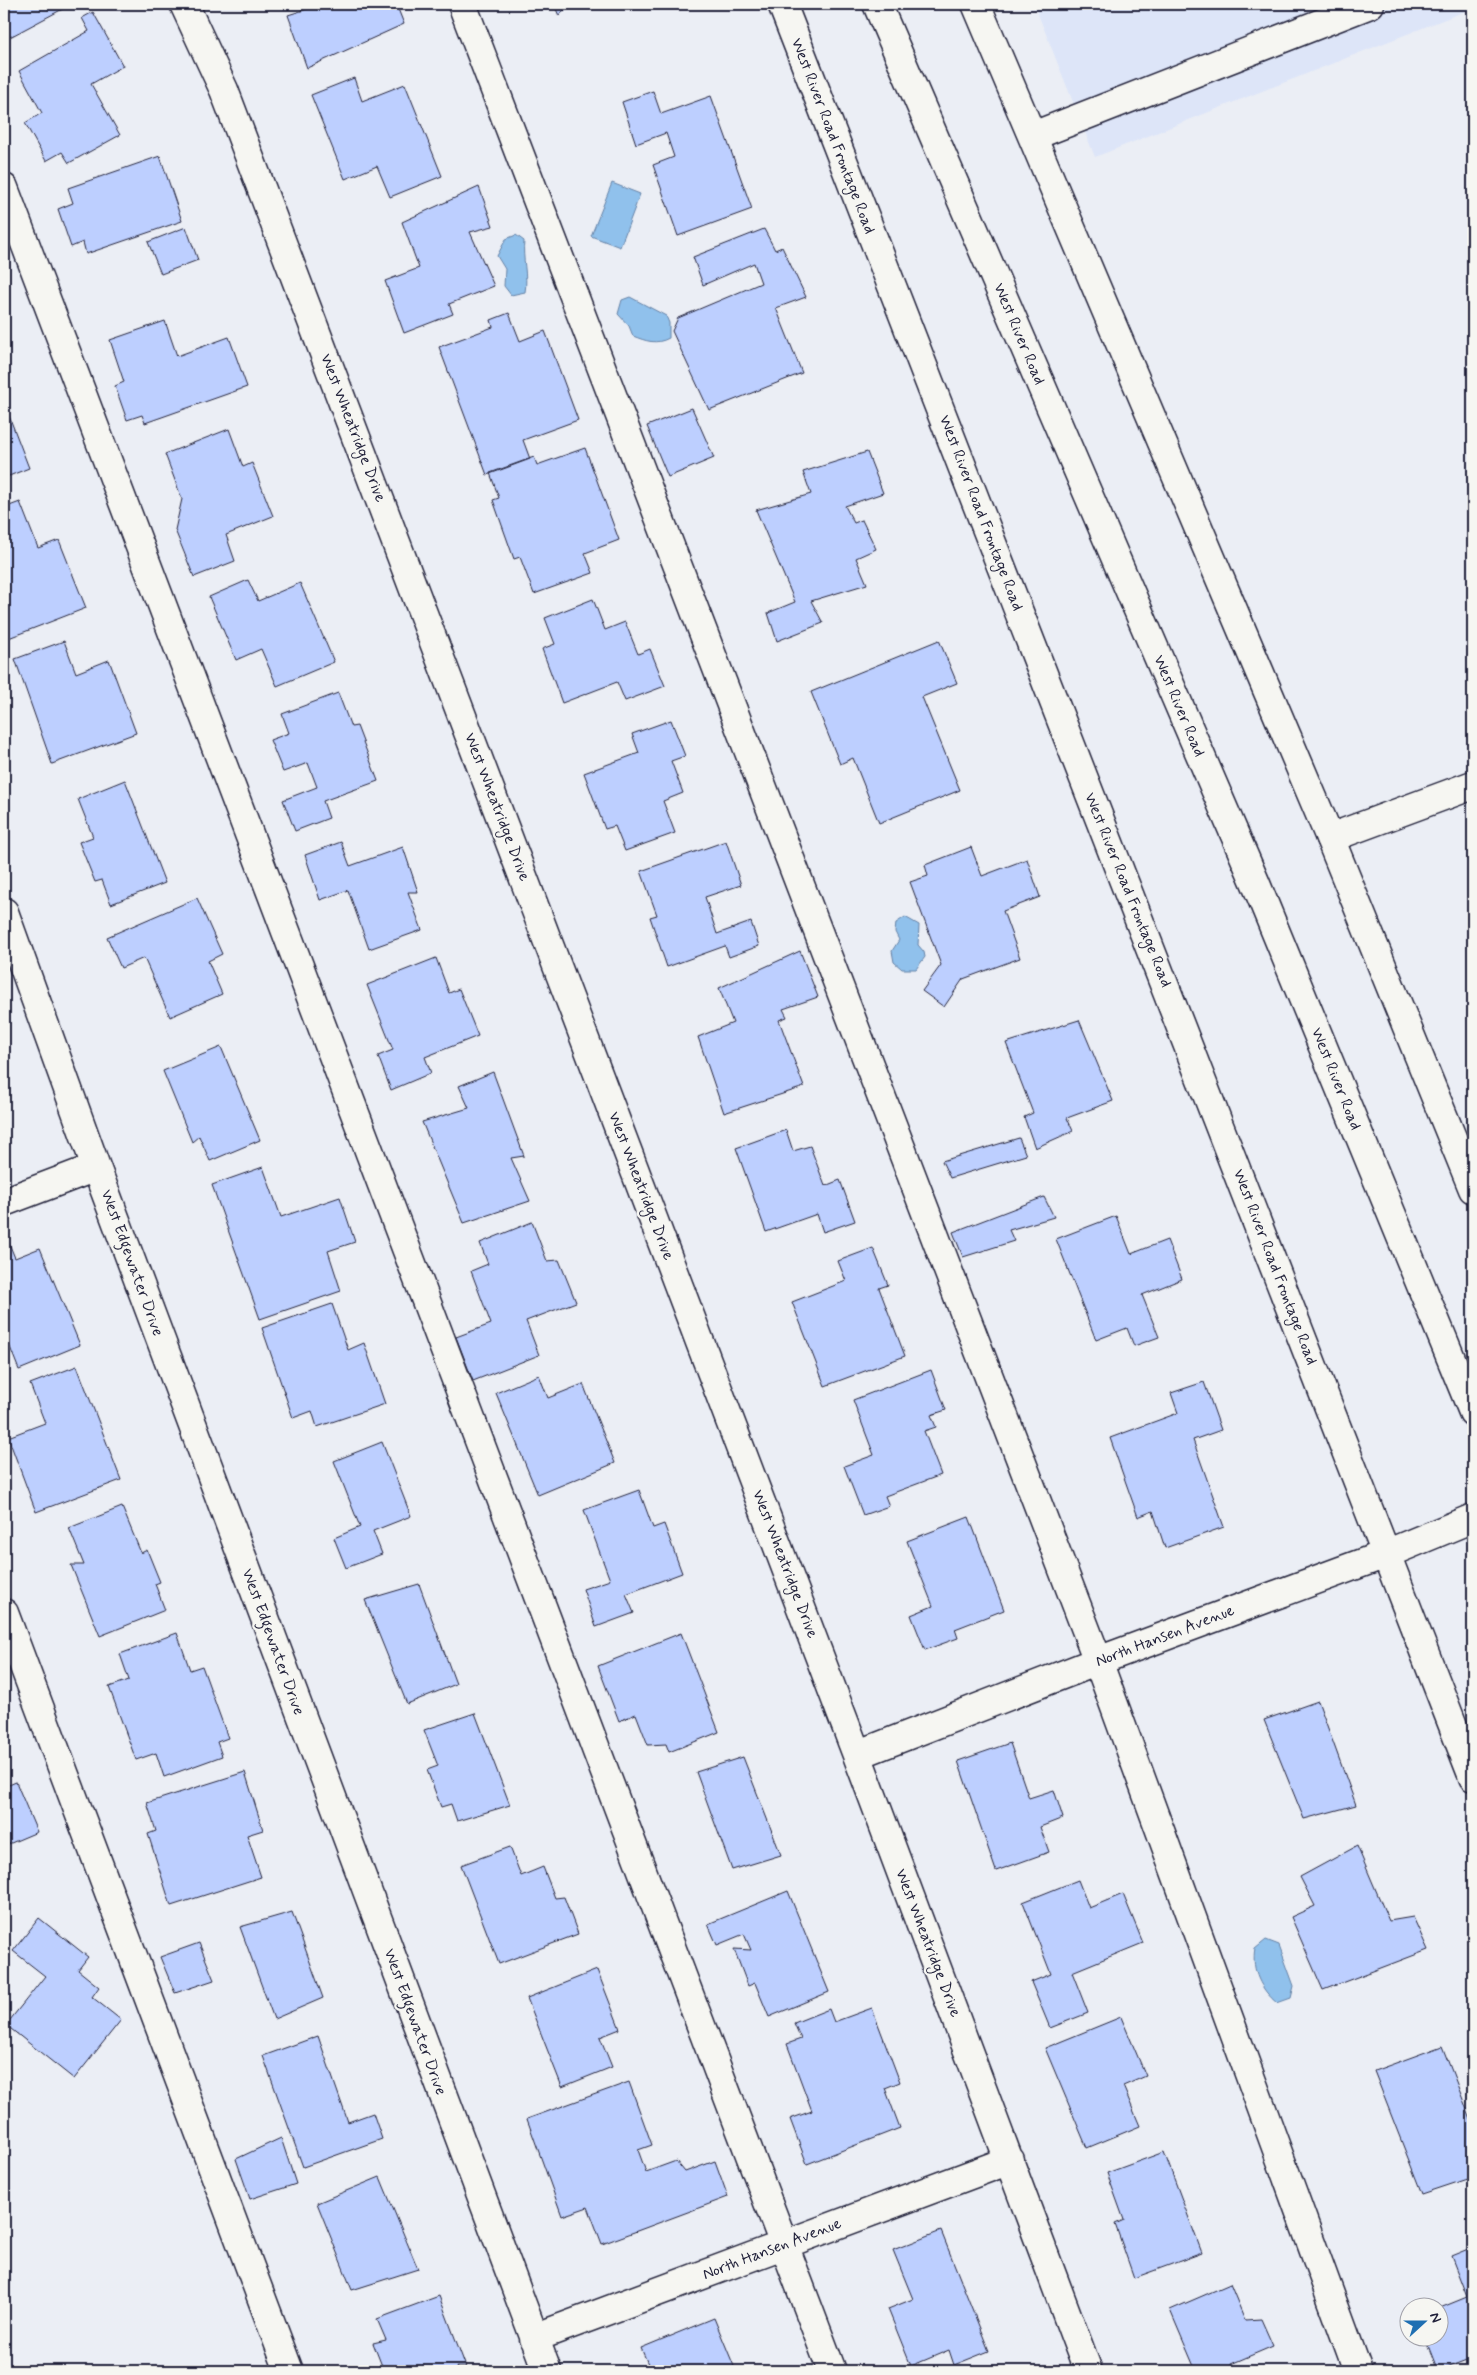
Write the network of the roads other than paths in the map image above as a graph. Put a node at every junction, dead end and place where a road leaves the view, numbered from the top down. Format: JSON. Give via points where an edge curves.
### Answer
{"nodes":[{"id":1,"x":184,"y":4,"type":"edge"},
{"id":2,"x":462,"y":4,"type":"edge"},
{"id":3,"x":782,"y":4,"type":"edge"},
{"id":4,"x":877,"y":4,"type":"edge"},
{"id":5,"x":976,"y":4,"type":"edge"},
{"id":6,"x":1370,"y":4,"type":"edge"},
{"id":7,"x":1033,"y":136,"type":"junction"},
{"id":8,"x":4,"y":188,"type":"edge"},
{"id":9,"x":1473,"y":785,"type":"edge"},
{"id":10,"x":1330,"y":838,"type":"junction"},
{"id":11,"x":4,"y":912,"type":"edge"},
{"id":12,"x":96,"y":1167,"type":"junction"},
{"id":13,"x":1473,"y":1189,"type":"edge"},
{"id":14,"x":4,"y":1202,"type":"edge"},
{"id":15,"x":1473,"y":1412,"type":"edge"},
{"id":16,"x":1473,"y":1518,"type":"edge"},
{"id":17,"x":1386,"y":1554,"type":"junction"},
{"id":18,"x":4,"y":1613,"type":"edge"},
{"id":19,"x":1098,"y":1661,"type":"junction"},
{"id":20,"x":857,"y":1755,"type":"junction"},
{"id":21,"x":1473,"y":1777,"type":"edge"},
{"id":22,"x":1010,"y":2160,"type":"junction"},
{"id":23,"x":785,"y":2244,"type":"junction"},
{"id":24,"x":534,"y":2338,"type":"junction"},
{"id":25,"x":289,"y":2371,"type":"edge"},
{"id":26,"x":547,"y":2371,"type":"edge"},
{"id":27,"x":832,"y":2371,"type":"edge"},
{"id":28,"x":1088,"y":2371,"type":"edge"},
{"id":29,"x":1358,"y":2371,"type":"edge"}],
"edges":[{"from":1,"to":20,"type":"street","name":"West Wheatridge Drive","via":[[224,90]]},
{"from":2,"to":19,"type":"street"},
{"from":3,"to":17,"type":"street","name":"West River Road Frontage Road"},
{"from":4,"to":15,"type":"street","name":"West River Road","via":[[1256,884]]},
{"from":5,"to":7,"type":"street"},
{"from":6,"to":7,"type":"street"},
{"from":7,"to":10,"type":"street"},
{"from":8,"to":23,"type":"street"},
{"from":9,"to":10,"type":"street"},
{"from":10,"to":13,"type":"street"},
{"from":11,"to":12,"type":"street","name":"West Edgewater Drive"},
{"from":12,"to":14,"type":"street"},
{"from":12,"to":24,"type":"street","name":"West Edgewater Drive"},
{"from":16,"to":17,"type":"street","name":"North Hansen Avenue"},
{"from":17,"to":19,"type":"street","name":"North Hansen Avenue"},
{"from":17,"to":21,"type":"street","name":"West River Road Frontage Road"},
{"from":18,"to":25,"type":"street"},
{"from":19,"to":20,"type":"street","name":"North Hansen Avenue"},
{"from":19,"to":29,"type":"street"},
{"from":20,"to":22,"type":"street","name":"West Wheatridge Drive"},
{"from":22,"to":23,"type":"street","name":"North Hansen Avenue"},
{"from":22,"to":28,"type":"street","name":"West Wheatridge Drive"},
{"from":23,"to":24,"type":"street","name":"North Hansen Avenue"},
{"from":23,"to":27,"type":"street"},
{"from":24,"to":26,"type":"street","name":"West Edgewater Drive"}]}
